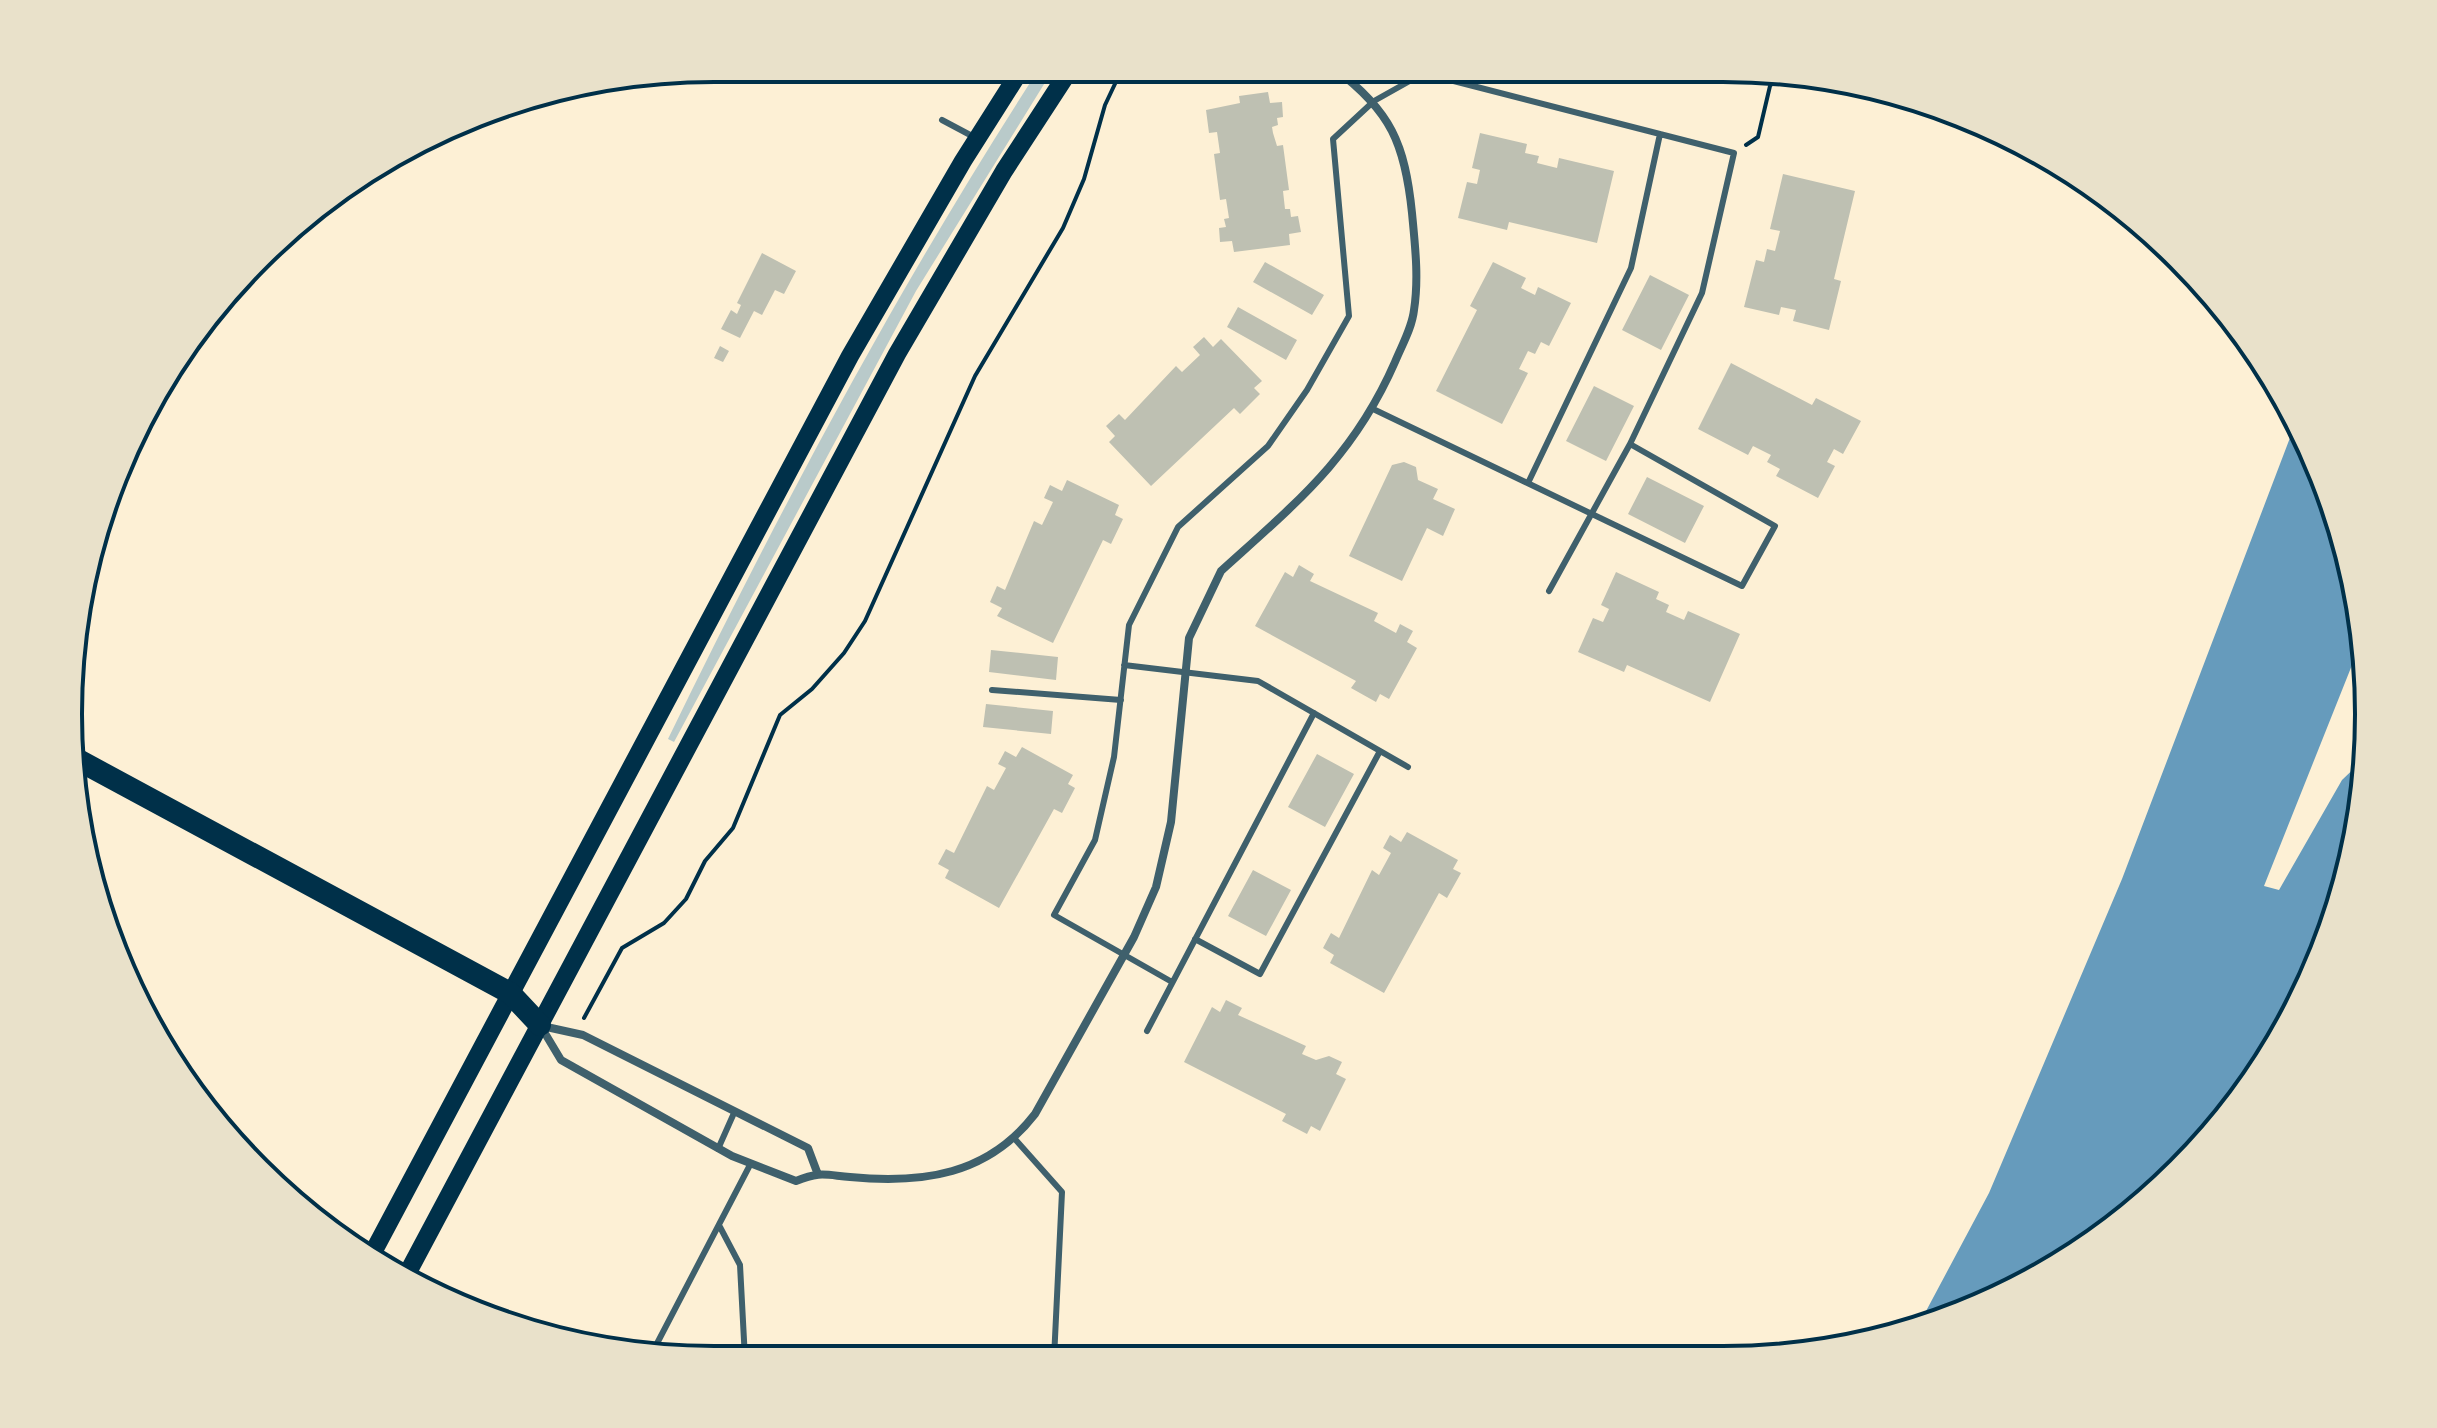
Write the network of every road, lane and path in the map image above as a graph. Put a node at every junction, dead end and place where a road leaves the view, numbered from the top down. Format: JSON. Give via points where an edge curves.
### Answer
{"nodes":[{"id":1,"x":1013,"y":82,"type":"edge"},
{"id":2,"x":1062,"y":82,"type":"edge"},
{"id":3,"x":1116,"y":82,"type":"edge"},
{"id":4,"x":1351,"y":82,"type":"edge"},
{"id":5,"x":1408,"y":82,"type":"edge"},
{"id":6,"x":1458,"y":82,"type":"edge"},
{"id":7,"x":1772,"y":84,"type":"edge"},
{"id":8,"x":1374,"y":101,"type":"junction"},
{"id":9,"x":942,"y":120,"type":"dead end"},
{"id":10,"x":1660,"y":134,"type":"junction"},
{"id":11,"x":977,"y":139,"type":"junction"},
{"id":12,"x":1734,"y":153,"type":"junction"},
{"id":13,"x":1371,"y":408,"type":"junction"},
{"id":14,"x":1630,"y":444,"type":"junction"},
{"id":15,"x":1528,"y":483,"type":"junction"},
{"id":16,"x":1594,"y":514,"type":"junction"},
{"id":17,"x":1549,"y":591,"type":"dead end"},
{"id":18,"x":1124,"y":665,"type":"junction"},
{"id":19,"x":1185,"y":672,"type":"junction"},
{"id":20,"x":992,"y":690,"type":"dead end"},
{"id":21,"x":1121,"y":700,"type":"junction"},
{"id":22,"x":1314,"y":713,"type":"junction"},
{"id":23,"x":1380,"y":751,"type":"junction"},
{"id":24,"x":84,"y":763,"type":"edge"},
{"id":25,"x":1408,"y":767,"type":"dead end"},
{"id":26,"x":1195,"y":939,"type":"junction"},
{"id":27,"x":1123,"y":956,"type":"junction"},
{"id":28,"x":1172,"y":982,"type":"junction"},
{"id":29,"x":510,"y":993,"type":"junction"},
{"id":30,"x":584,"y":1018,"type":"dead end"},
{"id":31,"x":540,"y":1025,"type":"junction"},
{"id":32,"x":1147,"y":1031,"type":"dead end"},
{"id":33,"x":734,"y":1113,"type":"junction"},
{"id":34,"x":1014,"y":1138,"type":"junction"},
{"id":35,"x":718,"y":1149,"type":"junction"},
{"id":36,"x":751,"y":1163,"type":"junction"},
{"id":37,"x":817,"y":1172,"type":"junction"},
{"id":38,"x":720,"y":1227,"type":"junction"},
{"id":39,"x":376,"y":1247,"type":"edge"},
{"id":40,"x":410,"y":1268,"type":"edge"},
{"id":41,"x":657,"y":1343,"type":"edge"},
{"id":42,"x":744,"y":1346,"type":"edge"},
{"id":43,"x":1055,"y":1346,"type":"edge"}],
"edges":[{"from":1,"to":11,"type":"main road"},
{"from":2,"to":31,"type":"main road","via":[[935,286]]},
{"from":3,"to":30,"type":"path","via":[[1072,207],[1046,261],[975,376],[865,621],[812,689],[780,715],[733,828],[705,861],[673,916],[622,948]]},
{"from":4,"to":8,"type":"street"},
{"from":5,"to":8,"type":"lane"},
{"from":6,"to":10,"type":"lane"},
{"from":7,"to":12,"type":"path","via":[[1758,137]]},
{"from":8,"to":13,"type":"street","via":[[1393,128],[1408,169],[1417,267],[1411,325]]},
{"from":8,"to":18,"type":"lane","via":[[1333,139],[1349,316],[1268,446],[1178,527],[1129,625]]},
{"from":9,"to":11,"type":"lane"},
{"from":10,"to":12,"type":"lane"},
{"from":10,"to":15,"type":"lane","via":[[1631,268]]},
{"from":11,"to":29,"type":"main road","via":[[850,356]]},
{"from":12,"to":14,"type":"lane","via":[[1702,293]]},
{"from":13,"to":15,"type":"lane"},
{"from":13,"to":19,"type":"street","via":[[1320,481],[1221,571],[1189,638]]},
{"from":14,"to":16,"type":"lane"},
{"from":14,"to":16,"type":"lane","via":[[1775,526],[1742,586]]},
{"from":15,"to":16,"type":"lane"},
{"from":16,"to":17,"type":"lane"},
{"from":18,"to":19,"type":"lane"},
{"from":18,"to":21,"type":"lane"},
{"from":19,"to":22,"type":"lane","via":[[1258,681]]},
{"from":19,"to":27,"type":"street","via":[[1168,835],[1156,887]]},
{"from":20,"to":21,"type":"lane"},
{"from":21,"to":27,"type":"lane","via":[[1095,840],[1054,915]]},
{"from":22,"to":23,"type":"lane"},
{"from":22,"to":26,"type":"lane"},
{"from":23,"to":25,"type":"lane"},
{"from":23,"to":26,"type":"lane","via":[[1260,974]]},
{"from":24,"to":29,"type":"highway"},
{"from":26,"to":28,"type":"lane"},
{"from":27,"to":28,"type":"lane"},
{"from":27,"to":34,"type":"street","via":[[1035,1114]]},
{"from":28,"to":32,"type":"lane"},
{"from":29,"to":31,"type":"highway"},
{"from":29,"to":39,"type":"main road"},
{"from":31,"to":33,"type":"street","via":[[583,1035]]},
{"from":31,"to":35,"type":"street","via":[[561,1060]]},
{"from":31,"to":40,"type":"main road"},
{"from":33,"to":35,"type":"lane"},
{"from":33,"to":37,"type":"street","via":[[808,1148]]},
{"from":34,"to":37,"type":"street","via":[[981,1162],[926,1179]]},
{"from":34,"to":43,"type":"lane","via":[[1062,1192]]},
{"from":35,"to":36,"type":"street"},
{"from":36,"to":37,"type":"street","via":[[796,1181]]},
{"from":36,"to":38,"type":"lane"},
{"from":38,"to":41,"type":"lane"},
{"from":38,"to":42,"type":"lane","via":[[740,1265]]}]}
